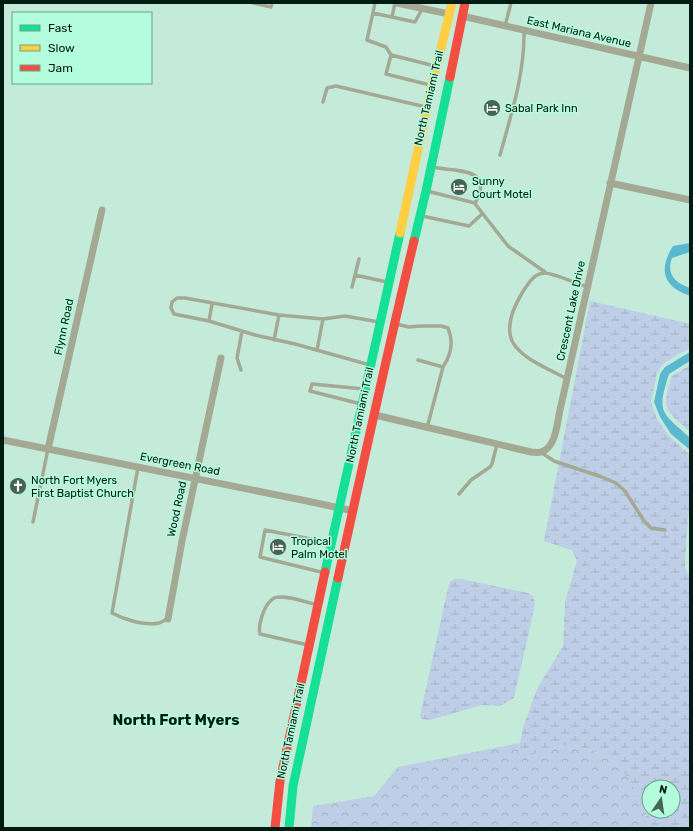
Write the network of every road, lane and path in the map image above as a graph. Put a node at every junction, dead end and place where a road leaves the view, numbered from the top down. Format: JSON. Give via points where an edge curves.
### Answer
{"nodes":[{"id":1,"x":253,"y":3,"type":"edge"},
{"id":2,"x":272,"y":3,"type":"edge"},
{"id":3,"x":375,"y":3,"type":"edge"},
{"id":4,"x":396,"y":3,"type":"edge"},
{"id":5,"x":452,"y":3,"type":"edge"},
{"id":6,"x":460,"y":3,"type":"edge"},
{"id":7,"x":465,"y":3,"type":"edge"},
{"id":8,"x":511,"y":3,"type":"edge"},
{"id":9,"x":651,"y":3,"type":"edge"},
{"id":10,"x":422,"y":8,"type":"junction"},
{"id":11,"x":373,"y":13,"type":"junction"},
{"id":12,"x":449,"y":14,"type":"junction"},
{"id":13,"x":462,"y":16,"type":"junction"},
{"id":14,"x":392,"y":17,"type":"junction"},
{"id":15,"x":505,"y":26,"type":"junction"},
{"id":16,"x":524,"y":30,"type":"junction"},
{"id":17,"x":390,"y":55,"type":"junction"},
{"id":18,"x":454,"y":56,"type":"junction"},
{"id":19,"x":639,"y":57,"type":"junction"},
{"id":20,"x":436,"y":66,"type":"junction"},
{"id":21,"x":690,"y":68,"type":"edge"},
{"id":22,"x":432,"y":85,"type":"junction"},
{"id":23,"x":323,"y":102,"type":"dead end"},
{"id":24,"x":427,"y":107,"type":"junction"},
{"id":25,"x":500,"y":155,"type":"dead end"},
{"id":26,"x":431,"y":166,"type":"junction"},
{"id":27,"x":610,"y":183,"type":"junction"},
{"id":28,"x":426,"y":191,"type":"junction"},
{"id":29,"x":690,"y":200,"type":"edge"},
{"id":30,"x":406,"y":201,"type":"junction"},
{"id":31,"x":475,"y":203,"type":"junction"},
{"id":32,"x":102,"y":210,"type":"dead end"},
{"id":33,"x":482,"y":214,"type":"junction"},
{"id":34,"x":419,"y":216,"type":"junction"},
{"id":35,"x":413,"y":243,"type":"junction"},
{"id":36,"x":396,"y":246,"type":"junction"},
{"id":37,"x":358,"y":259,"type":"dead end"},
{"id":38,"x":545,"y":272,"type":"junction"},
{"id":39,"x":355,"y":275,"type":"junction"},
{"id":40,"x":388,"y":283,"type":"junction"},
{"id":41,"x":352,"y":287,"type":"dead end"},
{"id":42,"x":403,"y":287,"type":"junction"},
{"id":43,"x":587,"y":287,"type":"junction"},
{"id":44,"x":212,"y":304,"type":"junction"},
{"id":45,"x":279,"y":315,"type":"junction"},
{"id":46,"x":323,"y":319,"type":"junction"},
{"id":47,"x":209,"y":321,"type":"junction"},
{"id":48,"x":380,"y":322,"type":"junction"},
{"id":49,"x":394,"y":324,"type":"junction"},
{"id":50,"x":242,"y":331,"type":"junction"},
{"id":51,"x":274,"y":340,"type":"junction"},
{"id":52,"x":317,"y":350,"type":"junction"},
{"id":53,"x":221,"y":358,"type":"dead end"},
{"id":54,"x":418,"y":360,"type":"dead end"},
{"id":55,"x":370,"y":365,"type":"junction"},
{"id":56,"x":443,"y":367,"type":"junction"},
{"id":57,"x":241,"y":370,"type":"dead end"},
{"id":58,"x":567,"y":379,"type":"junction"},
{"id":59,"x":365,"y":389,"type":"junction"},
{"id":60,"x":362,"y":404,"type":"junction"},
{"id":61,"x":375,"y":415,"type":"junction"},
{"id":62,"x":427,"y":428,"type":"junction"},
{"id":63,"x":3,"y":440,"type":"edge"},
{"id":64,"x":497,"y":444,"type":"junction"},
{"id":65,"x":48,"y":449,"type":"junction"},
{"id":66,"x":541,"y":452,"type":"junction"},
{"id":67,"x":138,"y":467,"type":"junction"},
{"id":68,"x":195,"y":478,"type":"junction"},
{"id":69,"x":459,"y":494,"type":"dead end"},
{"id":70,"x":340,"y":509,"type":"junction"},
{"id":71,"x":352,"y":511,"type":"junction"},
{"id":72,"x":33,"y":522,"type":"dead end"},
{"id":73,"x":665,"y":530,"type":"dead end"},
{"id":74,"x":332,"y":543,"type":"junction"},
{"id":75,"x":325,"y":573,"type":"junction"},
{"id":76,"x":318,"y":605,"type":"junction"},
{"id":77,"x":168,"y":619,"type":"joint"},
{"id":78,"x":309,"y":646,"type":"junction"},
{"id":79,"x":296,"y":706,"type":"junction"},
{"id":80,"x":302,"y":743,"type":"junction"},
{"id":81,"x":288,"y":747,"type":"junction"},
{"id":82,"x":294,"y":786,"type":"junction"},
{"id":83,"x":275,"y":828,"type":"edge"},
{"id":84,"x":289,"y":828,"type":"edge"}],
"edges":[{"from":1,"to":2,"type":"lane","via":[[271,7]]},
{"from":3,"to":11,"type":"lane"},
{"from":4,"to":10,"type":"street"},
{"from":4,"to":14,"type":"lane"},
{"from":5,"to":12,"type":"main road","name":"North Tamiami Trail"},
{"from":6,"to":13,"type":"main road"},
{"from":7,"to":13,"type":"main road","name":"North Tamiami Trail"},
{"from":8,"to":15,"type":"lane"},
{"from":9,"to":19,"type":"street","name":"Crescent Lake Drive"},
{"from":10,"to":12,"type":"street"},
{"from":10,"to":14,"type":"lane","via":[[415,22]]},
{"from":11,"to":14,"type":"lane"},
{"from":11,"to":17,"type":"lane","via":[[367,40],[386,47]]},
{"from":12,"to":18,"type":"main road","via":[[453,27]]},
{"from":12,"to":20,"type":"main road","name":"North Tamiami Trail"},
{"from":13,"to":15,"type":"street","name":"East Mariana Avenue"},
{"from":13,"to":18,"type":"main road","name":"North Tamiami Trail"},
{"from":15,"to":16,"type":"street","name":"East Mariana Avenue"},
{"from":16,"to":19,"type":"street","name":"East Mariana Avenue"},
{"from":16,"to":25,"type":"lane","via":[[524,56]]},
{"from":17,"to":20,"type":"lane"},
{"from":17,"to":22,"type":"lane","via":[[386,74]]},
{"from":18,"to":26,"type":"main road","name":"North Tamiami Trail"},
{"from":19,"to":21,"type":"street","name":"East Mariana Avenue"},
{"from":19,"to":27,"type":"street","name":"Crescent Lake Drive"},
{"from":20,"to":22,"type":"main road","name":"North Tamiami Trail"},
{"from":22,"to":24,"type":"main road","name":"North Tamiami Trail"},
{"from":23,"to":24,"type":"lane","via":[[327,88],[336,86]]},
{"from":24,"to":30,"type":"main road","name":"North Tamiami Trail"},
{"from":26,"to":28,"type":"main road","name":"North Tamiami Trail"},
{"from":26,"to":31,"type":"lane","via":[[466,171],[478,178],[482,186]]},
{"from":27,"to":29,"type":"street"},
{"from":27,"to":43,"type":"street","name":"Crescent Lake Drive"},
{"from":28,"to":31,"type":"lane"},
{"from":28,"to":34,"type":"main road","name":"North Tamiami Trail"},
{"from":30,"to":35,"type":"main road","via":[[410,213],[408,231]]},
{"from":30,"to":36,"type":"main road","name":"North Tamiami Trail"},
{"from":31,"to":33,"type":"lane"},
{"from":32,"to":65,"type":"street","name":"Flynn Road"},
{"from":33,"to":34,"type":"lane","via":[[469,226]]},
{"from":33,"to":38,"type":"lane","via":[[508,246]]},
{"from":34,"to":35,"type":"main road","name":"North Tamiami Trail"},
{"from":35,"to":42,"type":"main road","name":"North Tamiami Trail"},
{"from":36,"to":40,"type":"main road","name":"North Tamiami Trail"},
{"from":36,"to":42,"type":"main road","via":[[402,257]]},
{"from":37,"to":39,"type":"lane"},
{"from":38,"to":43,"type":"lane"},
{"from":38,"to":58,"type":"lane","via":[[537,274],[529,281],[518,300],[510,323],[510,335],[515,347],[525,356]]},
{"from":39,"to":40,"type":"lane"},
{"from":39,"to":41,"type":"lane"},
{"from":40,"to":48,"type":"main road","name":"North Tamiami Trail"},
{"from":42,"to":49,"type":"main road","name":"North Tamiami Trail"},
{"from":43,"to":58,"type":"street","name":"Crescent Lake Drive"},
{"from":44,"to":45,"type":"lane"},
{"from":44,"to":47,"type":"lane"},
{"from":44,"to":47,"type":"lane","via":[[185,298],[177,298],[172,302],[174,314]]},
{"from":45,"to":46,"type":"lane"},
{"from":45,"to":51,"type":"lane"},
{"from":46,"to":48,"type":"lane","via":[[345,316]]},
{"from":46,"to":52,"type":"lane"},
{"from":47,"to":50,"type":"lane"},
{"from":48,"to":55,"type":"main road","name":"North Tamiami Trail"},
{"from":49,"to":56,"type":"lane","via":[[448,328],[451,351]]},
{"from":49,"to":61,"type":"main road","name":"North Tamiami Trail"},
{"from":50,"to":51,"type":"lane"},
{"from":50,"to":57,"type":"lane","via":[[237,358]]},
{"from":51,"to":52,"type":"lane"},
{"from":52,"to":55,"type":"lane"},
{"from":53,"to":68,"type":"street","name":"Wood Road"},
{"from":54,"to":56,"type":"lane"},
{"from":55,"to":59,"type":"main road","name":"North Tamiami Trail"},
{"from":56,"to":62,"type":"lane"},
{"from":58,"to":66,"type":"street","name":"Crescent Lake Drive","via":[[553,439],[549,447]]},
{"from":59,"to":60,"type":"main road","name":"North Tamiami Trail"},
{"from":59,"to":60,"type":"lane","via":[[312,384],[310,391]]},
{"from":60,"to":70,"type":"main road","name":"North Tamiami Trail"},
{"from":61,"to":62,"type":"street"},
{"from":61,"to":71,"type":"main road","name":"North Tamiami Trail"},
{"from":62,"to":64,"type":"street"},
{"from":63,"to":65,"type":"street","name":"Evergreen Road"},
{"from":64,"to":66,"type":"street"},
{"from":64,"to":69,"type":"lane","via":[[490,467],[471,480]]},
{"from":65,"to":67,"type":"street","name":"Evergreen Road"},
{"from":65,"to":72,"type":"lane"},
{"from":66,"to":73,"type":"lane","via":[[554,461],[616,483],[625,491],[647,525]]},
{"from":67,"to":68,"type":"street","name":"Evergreen Road"},
{"from":67,"to":77,"type":"lane","via":[[112,613],[121,618],[144,623],[159,623]]},
{"from":68,"to":70,"type":"street","name":"Evergreen Road"},
{"from":68,"to":77,"type":"street","name":"Wood Road"},
{"from":70,"to":71,"type":"street","name":"Evergreen Road"},
{"from":70,"to":74,"type":"main road","name":"North Tamiami Trail"},
{"from":71,"to":80,"type":"main road","name":"North Tamiami Trail"},
{"from":74,"to":75,"type":"main road","name":"North Tamiami Trail"},
{"from":74,"to":75,"type":"lane","via":[[265,530],[260,557]]},
{"from":75,"to":76,"type":"main road","name":"North Tamiami Trail"},
{"from":76,"to":78,"type":"main road","name":"North Tamiami Trail"},
{"from":76,"to":78,"type":"lane","via":[[294,599],[274,598],[264,609],[259,629],[260,634]]},
{"from":78,"to":79,"type":"main road","name":"North Tamiami Trail"},
{"from":79,"to":80,"type":"main road","via":[[297,738]]},
{"from":79,"to":81,"type":"main road","name":"North Tamiami Trail"},
{"from":80,"to":82,"type":"main road","name":"North Tamiami Trail"},
{"from":81,"to":82,"type":"main road","via":[[294,756],[291,772]]},
{"from":81,"to":83,"type":"main road","name":"North Tamiami Trail","via":[[280,781]]},
{"from":82,"to":84,"type":"main road","name":"North Tamiami Trail"}]}
